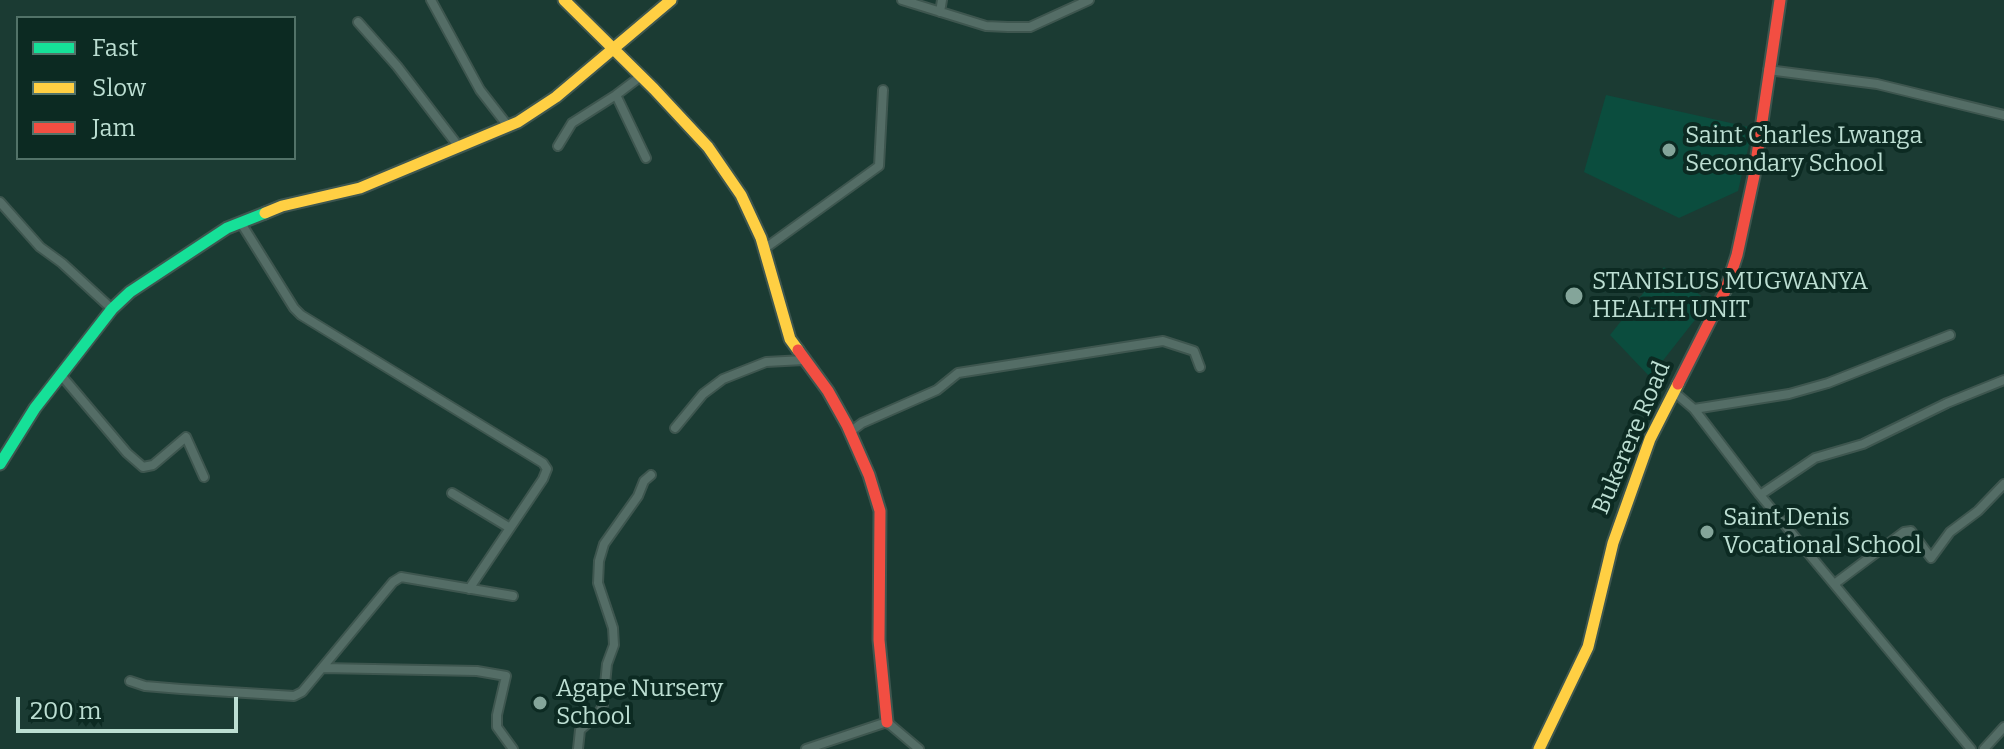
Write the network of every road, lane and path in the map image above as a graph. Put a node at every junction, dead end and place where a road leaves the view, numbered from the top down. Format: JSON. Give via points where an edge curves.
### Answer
{"nodes":[{"id":1,"x":431,"y":0,"type":"edge"},
{"id":2,"x":564,"y":0,"type":"edge"},
{"id":3,"x":671,"y":0,"type":"edge"},
{"id":4,"x":902,"y":0,"type":"edge"},
{"id":5,"x":942,"y":0,"type":"edge"},
{"id":6,"x":1089,"y":0,"type":"edge"},
{"id":7,"x":1780,"y":0,"type":"edge"},
{"id":8,"x":940,"y":12,"type":"junction"},
{"id":9,"x":358,"y":22,"type":"dead end"},
{"id":10,"x":614,"y":48,"type":"junction"},
{"id":11,"x":1768,"y":70,"type":"junction"},
{"id":12,"x":641,"y":76,"type":"junction"},
{"id":13,"x":883,"y":90,"type":"dead end"},
{"id":14,"x":616,"y":95,"type":"junction"},
{"id":15,"x":2004,"y":115,"type":"edge"},
{"id":16,"x":508,"y":126,"type":"junction"},
{"id":17,"x":558,"y":146,"type":"dead end"},
{"id":18,"x":459,"y":147,"type":"junction"},
{"id":19,"x":646,"y":158,"type":"dead end"},
{"id":20,"x":0,"y":202,"type":"edge"},
{"id":21,"x":241,"y":223,"type":"junction"},
{"id":22,"x":764,"y":249,"type":"junction"},
{"id":23,"x":112,"y":309,"type":"junction"},
{"id":24,"x":1950,"y":335,"type":"dead end"},
{"id":25,"x":804,"y":360,"type":"junction"},
{"id":26,"x":1200,"y":367,"type":"dead end"},
{"id":27,"x":61,"y":375,"type":"junction"},
{"id":28,"x":2004,"y":380,"type":"edge"},
{"id":29,"x":1673,"y":391,"type":"junction"},
{"id":30,"x":1694,"y":409,"type":"junction"},
{"id":31,"x":675,"y":428,"type":"dead end"},
{"id":32,"x":850,"y":432,"type":"junction"},
{"id":33,"x":0,"y":464,"type":"edge"},
{"id":34,"x":651,"y":475,"type":"dead end"},
{"id":35,"x":204,"y":477,"type":"dead end"},
{"id":36,"x":2004,"y":484,"type":"edge"},
{"id":37,"x":452,"y":493,"type":"dead end"},
{"id":38,"x":1760,"y":495,"type":"junction"},
{"id":39,"x":510,"y":528,"type":"junction"},
{"id":40,"x":1837,"y":582,"type":"dead end"},
{"id":41,"x":469,"y":589,"type":"junction"},
{"id":42,"x":513,"y":596,"type":"dead end"},
{"id":43,"x":322,"y":668,"type":"junction"},
{"id":44,"x":130,"y":681,"type":"dead end"},
{"id":45,"x":887,"y":722,"type":"junction"},
{"id":46,"x":2004,"y":727,"type":"edge"},
{"id":47,"x":513,"y":749,"type":"edge"},
{"id":48,"x":578,"y":749,"type":"edge"},
{"id":49,"x":806,"y":749,"type":"edge"},
{"id":50,"x":919,"y":749,"type":"edge"},
{"id":51,"x":1539,"y":749,"type":"edge"},
{"id":52,"x":1971,"y":749,"type":"edge"},
{"id":53,"x":1984,"y":749,"type":"edge"}],
"edges":[{"from":1,"to":16,"type":"street","via":[[480,90]]},
{"from":2,"to":10,"type":"street"},
{"from":3,"to":10,"type":"street"},
{"from":4,"to":8,"type":"street"},
{"from":5,"to":8,"type":"street"},
{"from":6,"to":8,"type":"street","via":[[1030,27],[986,26]]},
{"from":7,"to":11,"type":"street","name":"Bukerere Road"},
{"from":9,"to":18,"type":"street"},
{"from":10,"to":12,"type":"street"},
{"from":10,"to":16,"type":"street","via":[[556,97]]},
{"from":11,"to":15,"type":"street","via":[[1877,84]]},
{"from":11,"to":29,"type":"street","name":"Bukerere Road","via":[[1737,255],[1726,289]]},
{"from":12,"to":14,"type":"street"},
{"from":12,"to":22,"type":"street","via":[[708,147],[741,195]]},
{"from":13,"to":22,"type":"street","via":[[879,166]]},
{"from":14,"to":17,"type":"street","via":[[572,123]]},
{"from":14,"to":19,"type":"street"},
{"from":16,"to":18,"type":"street"},
{"from":18,"to":21,"type":"street","via":[[360,188],[282,206]]},
{"from":20,"to":23,"type":"street","via":[[40,247]]},
{"from":21,"to":23,"type":"street","via":[[214,235]]},
{"from":21,"to":39,"type":"street","via":[[301,315],[543,463],[543,479]]},
{"from":22,"to":25,"type":"street","via":[[790,339]]},
{"from":23,"to":27,"type":"street"},
{"from":24,"to":30,"type":"street","via":[[1828,383]]},
{"from":25,"to":31,"type":"street","via":[[766,362],[723,379]]},
{"from":25,"to":32,"type":"street"},
{"from":26,"to":32,"type":"street","via":[[1194,351],[1163,341],[958,373],[937,390]]},
{"from":27,"to":33,"type":"street"},
{"from":27,"to":35,"type":"street","via":[[143,467],[153,465],[186,437]]},
{"from":28,"to":38,"type":"street","via":[[1863,444],[1815,458]]},
{"from":29,"to":30,"type":"street"},
{"from":29,"to":51,"type":"street","name":"Bukerere Road","via":[[1613,543],[1588,647]]},
{"from":30,"to":38,"type":"street"},
{"from":32,"to":45,"type":"street","via":[[880,511],[879,640]]},
{"from":34,"to":48,"type":"street","via":[[604,544],[598,583],[614,645],[603,705],[580,730]]},
{"from":36,"to":40,"type":"street","via":[[1950,532],[1931,558],[1911,531],[1904,532]]},
{"from":37,"to":39,"type":"street"},
{"from":38,"to":52,"type":"street"},
{"from":39,"to":41,"type":"street"},
{"from":41,"to":42,"type":"street"},
{"from":41,"to":43,"type":"street","via":[[401,577]]},
{"from":43,"to":44,"type":"street","via":[[294,696]]},
{"from":43,"to":47,"type":"street","via":[[506,676],[497,727]]},
{"from":45,"to":49,"type":"street"},
{"from":45,"to":50,"type":"street"},
{"from":46,"to":53,"type":"street"}]}
